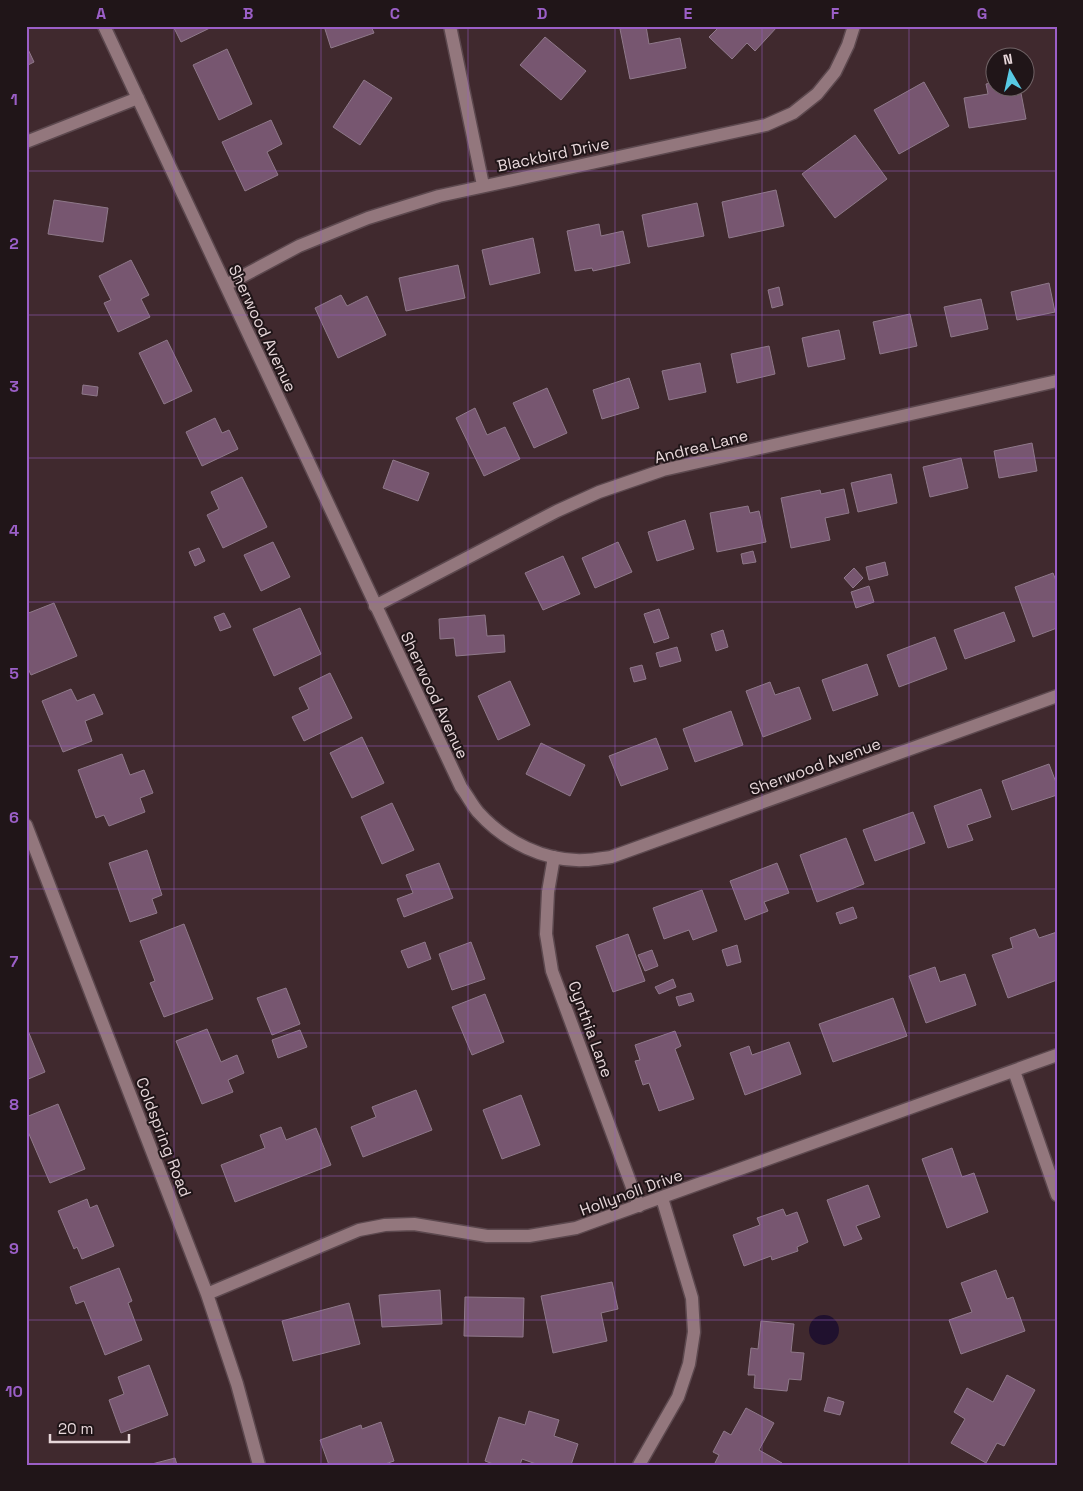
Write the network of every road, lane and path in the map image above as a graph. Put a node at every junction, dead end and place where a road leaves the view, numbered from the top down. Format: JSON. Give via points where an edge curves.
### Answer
{"nodes":[{"id":1,"x":104,"y":26,"type":"edge"},
{"id":2,"x":450,"y":26,"type":"edge"},
{"id":3,"x":854,"y":26,"type":"edge"},
{"id":4,"x":138,"y":98,"type":"junction"},
{"id":5,"x":26,"y":142,"type":"edge"},
{"id":6,"x":483,"y":185,"type":"junction"},
{"id":7,"x":226,"y":285,"type":"junction"},
{"id":8,"x":1057,"y":381,"type":"edge"},
{"id":9,"x":375,"y":606,"type":"junction"},
{"id":10,"x":1057,"y":696,"type":"edge"},
{"id":11,"x":26,"y":825,"type":"edge"},
{"id":12,"x":554,"y":857,"type":"junction"},
{"id":13,"x":1057,"y":1055,"type":"edge"},
{"id":14,"x":1014,"y":1071,"type":"junction"},
{"id":15,"x":1057,"y":1196,"type":"edge"},
{"id":16,"x":662,"y":1198,"type":"junction"},
{"id":17,"x":639,"y":1206,"type":"junction"},
{"id":18,"x":208,"y":1294,"type":"junction"},
{"id":19,"x":259,"y":1465,"type":"edge"},
{"id":20,"x":639,"y":1465,"type":"edge"}],
"edges":[{"from":1,"to":4,"type":"street","name":"Sherwood Avenue"},
{"from":2,"to":6,"type":"street"},
{"from":3,"to":6,"type":"street","name":"Blackbird Drive","via":[[835,72],[817,94],[793,113],[766,124]]},
{"from":4,"to":5,"type":"street"},
{"from":4,"to":7,"type":"street","name":"Sherwood Avenue"},
{"from":6,"to":7,"type":"street","name":"Blackbird Drive","via":[[368,218],[299,246]]},
{"from":7,"to":9,"type":"street","name":"Sherwood Avenue"},
{"from":8,"to":9,"type":"street","name":"Andrea Lane","via":[[663,470],[599,492],[557,511]]},
{"from":9,"to":12,"type":"street","name":"Sherwood Avenue","via":[[461,787],[478,812],[527,849]]},
{"from":10,"to":12,"type":"street","name":"Sherwood Avenue","via":[[612,857],[584,860]]},
{"from":11,"to":18,"type":"street","name":"Coldspring Road"},
{"from":12,"to":17,"type":"street","name":"Cynthia Lane","via":[[546,934],[552,971]]},
{"from":13,"to":14,"type":"street","name":"Hollynoll Drive"},
{"from":14,"to":15,"type":"street"},
{"from":14,"to":16,"type":"street","name":"Hollynoll Drive"},
{"from":16,"to":17,"type":"street","name":"Hollynoll Drive"},
{"from":16,"to":20,"type":"street","via":[[692,1298],[694,1332],[690,1364],[678,1397]]},
{"from":17,"to":18,"type":"street","name":"Hollynoll Drive","via":[[576,1228],[529,1236],[487,1236],[414,1224],[359,1230]]},
{"from":18,"to":19,"type":"street","name":"Coldspring Road"}]}
